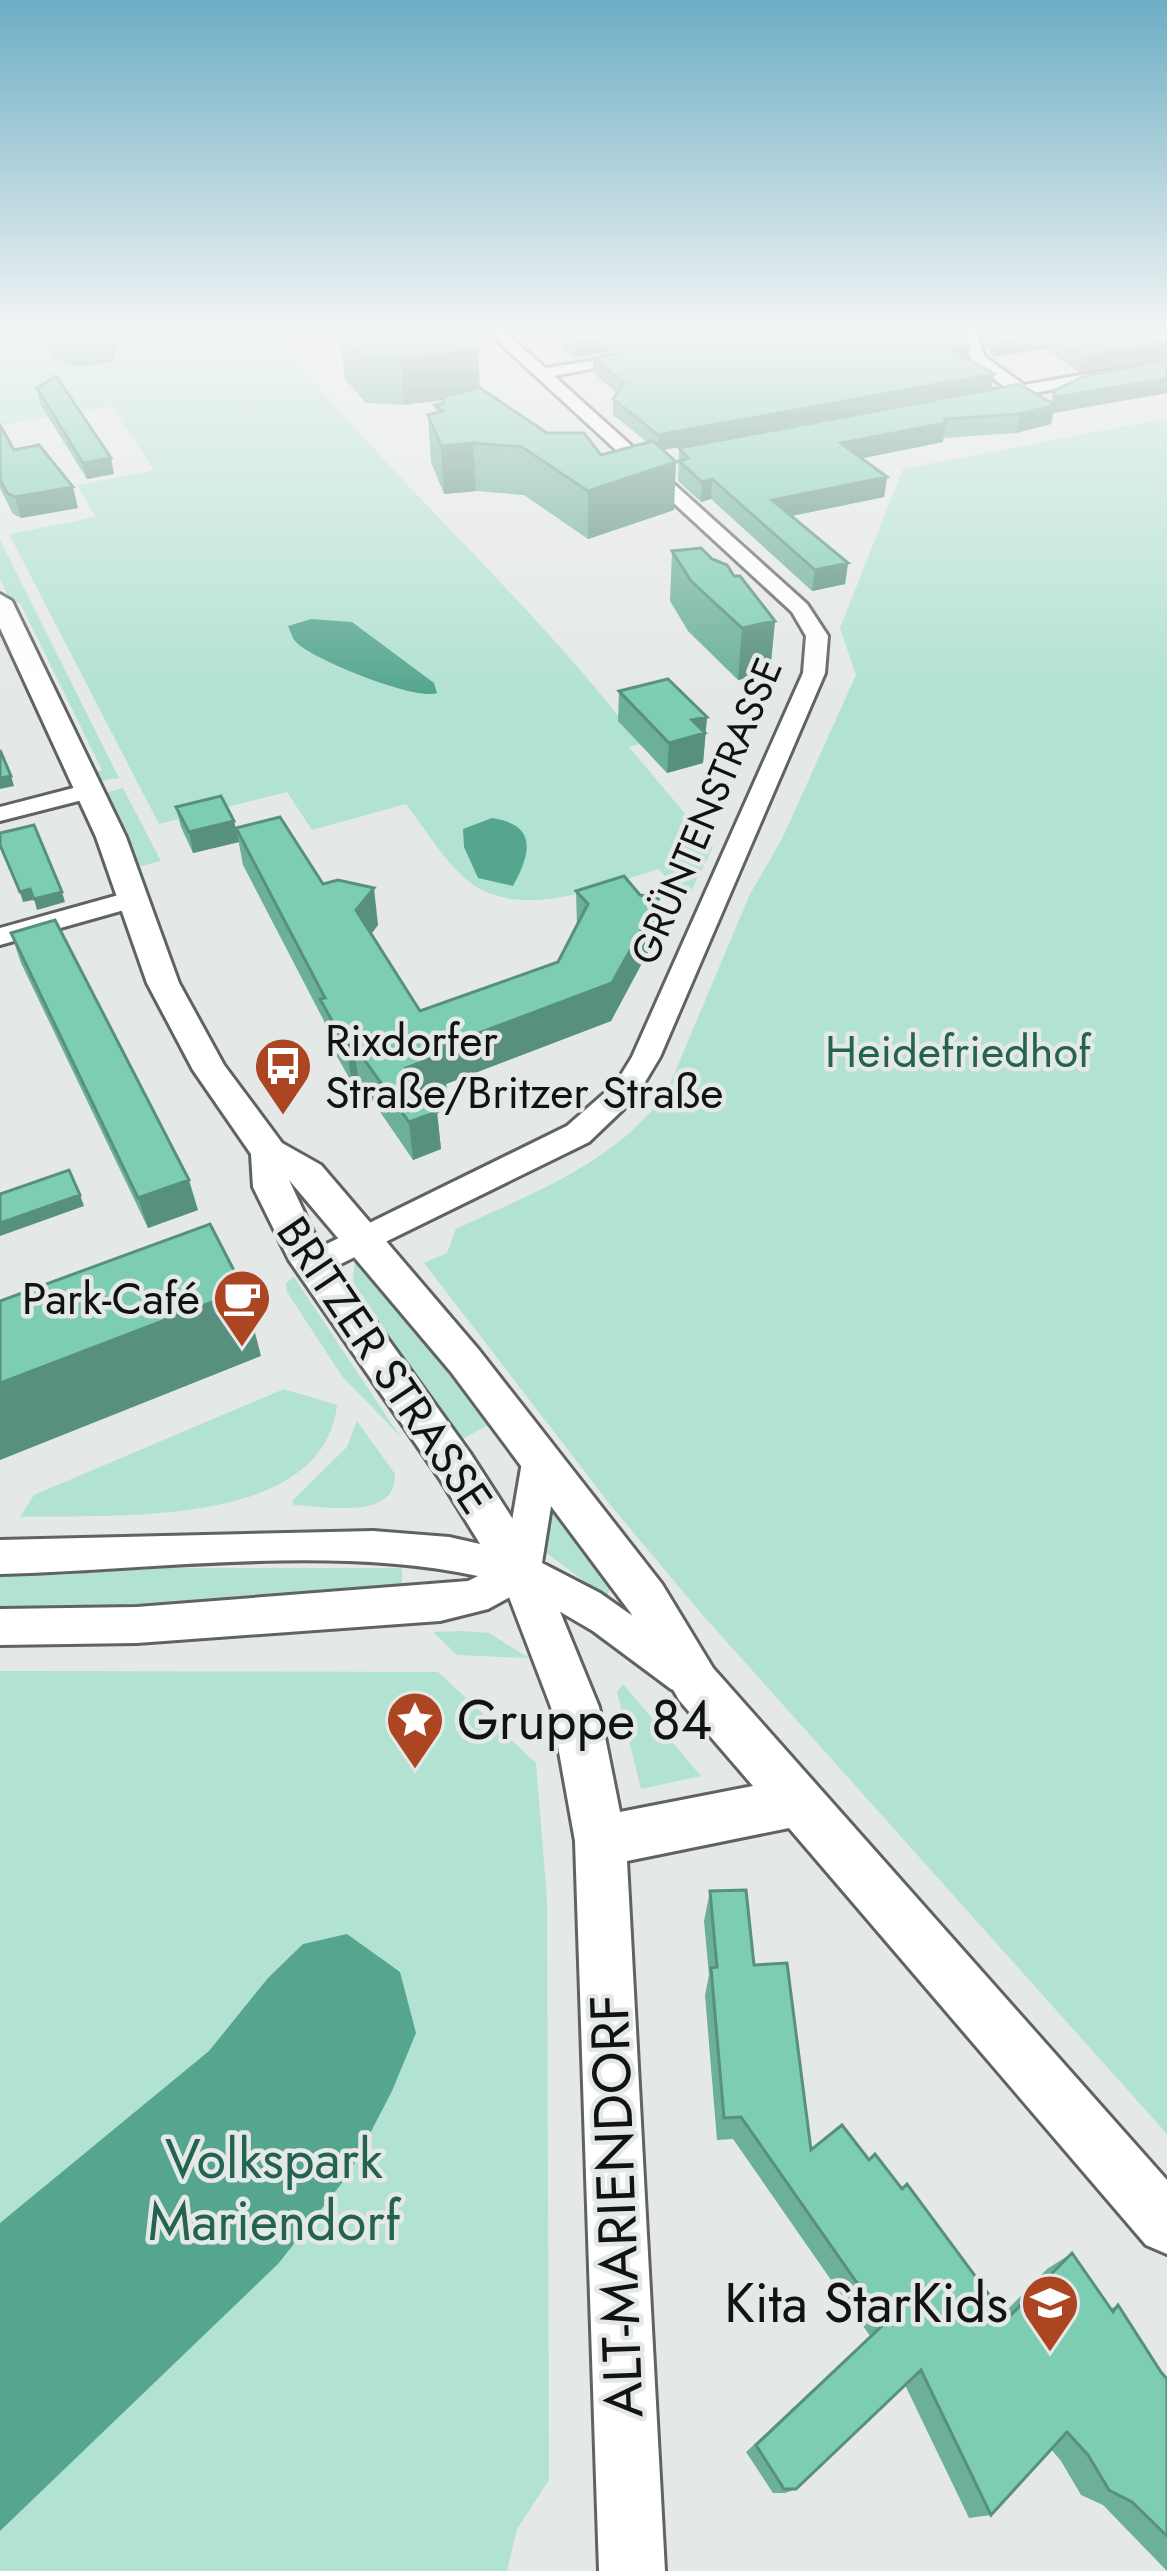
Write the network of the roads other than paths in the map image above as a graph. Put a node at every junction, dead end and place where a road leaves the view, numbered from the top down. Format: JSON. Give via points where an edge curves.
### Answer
{"nodes":[{"id":1,"x":642,"y":452,"type":"edge"},
{"id":2,"x":0,"y":601,"type":"edge"},
{"id":3,"x":89,"y":790,"type":"junction"},
{"id":4,"x":0,"y":814,"type":"edge"},
{"id":5,"x":133,"y":899,"type":"junction"},
{"id":6,"x":0,"y":937,"type":"edge"},
{"id":7,"x":268,"y":1152,"type":"junction"},
{"id":8,"x":364,"y":1241,"type":"junction"},
{"id":9,"x":313,"y":1265,"type":"junction"},
{"id":10,"x":540,"y":1462,"type":"junction"},
{"id":11,"x":0,"y":1557,"type":"edge"},
{"id":12,"x":522,"y":1572,"type":"junction"},
{"id":13,"x":0,"y":1628,"type":"edge"},
{"id":14,"x":696,"y":1684,"type":"junction"},
{"id":15,"x":798,"y":1802,"type":"junction"},
{"id":16,"x":600,"y":1841,"type":"junction"},
{"id":17,"x":1167,"y":2224,"type":"edge"},
{"id":18,"x":632,"y":2571,"type":"edge"}],
"edges":[{"from":1,"to":8,"type":"street","name":"GRÜNTENSTRASSE","via":[[800,608],[817,637],[814,673],[626,1090],[578,1134]]},
{"from":2,"to":3,"type":"main road","name":"BRITZER STRASSE"},
{"from":3,"to":4,"type":"street"},
{"from":3,"to":5,"type":"main road","name":"BRITZER STRASSE"},
{"from":5,"to":6,"type":"street"},
{"from":5,"to":7,"type":"main road","name":"BRITZER STRASSE","via":[[167,993]]},
{"from":7,"to":8,"type":"main road","name":"BRITZER STRASSE","via":[[308,1174]]},
{"from":7,"to":9,"type":"main road","name":"BRITZER STRASSE","via":[[278,1206]]},
{"from":8,"to":9,"type":"street","name":"GRÜNTENSTRASSE"},
{"from":8,"to":10,"type":"main road","name":"BRITZER STRASSE"},
{"from":9,"to":12,"type":"main road","name":"BRITZER STRASSE"},
{"from":10,"to":12,"type":"street","name":"BRITZER STRASSE"},
{"from":10,"to":14,"type":"main road","name":"BRITZER STRASSE","via":[[646,1598]]},
{"from":11,"to":12,"type":"street","via":[[390,1547]]},
{"from":12,"to":13,"type":"street","via":[[440,1604]]},
{"from":12,"to":14,"type":"street"},
{"from":12,"to":16,"type":"main road","name":"BRITZER STRASSE","via":[[570,1690]]},
{"from":14,"to":15,"type":"main road","name":"BRITZER STRASSE"},
{"from":15,"to":16,"type":"main road"},
{"from":15,"to":17,"type":"main road","name":"BRITZER STRASSE"},
{"from":16,"to":18,"type":"main road","name":"ALT-MARIENDORF"}]}
